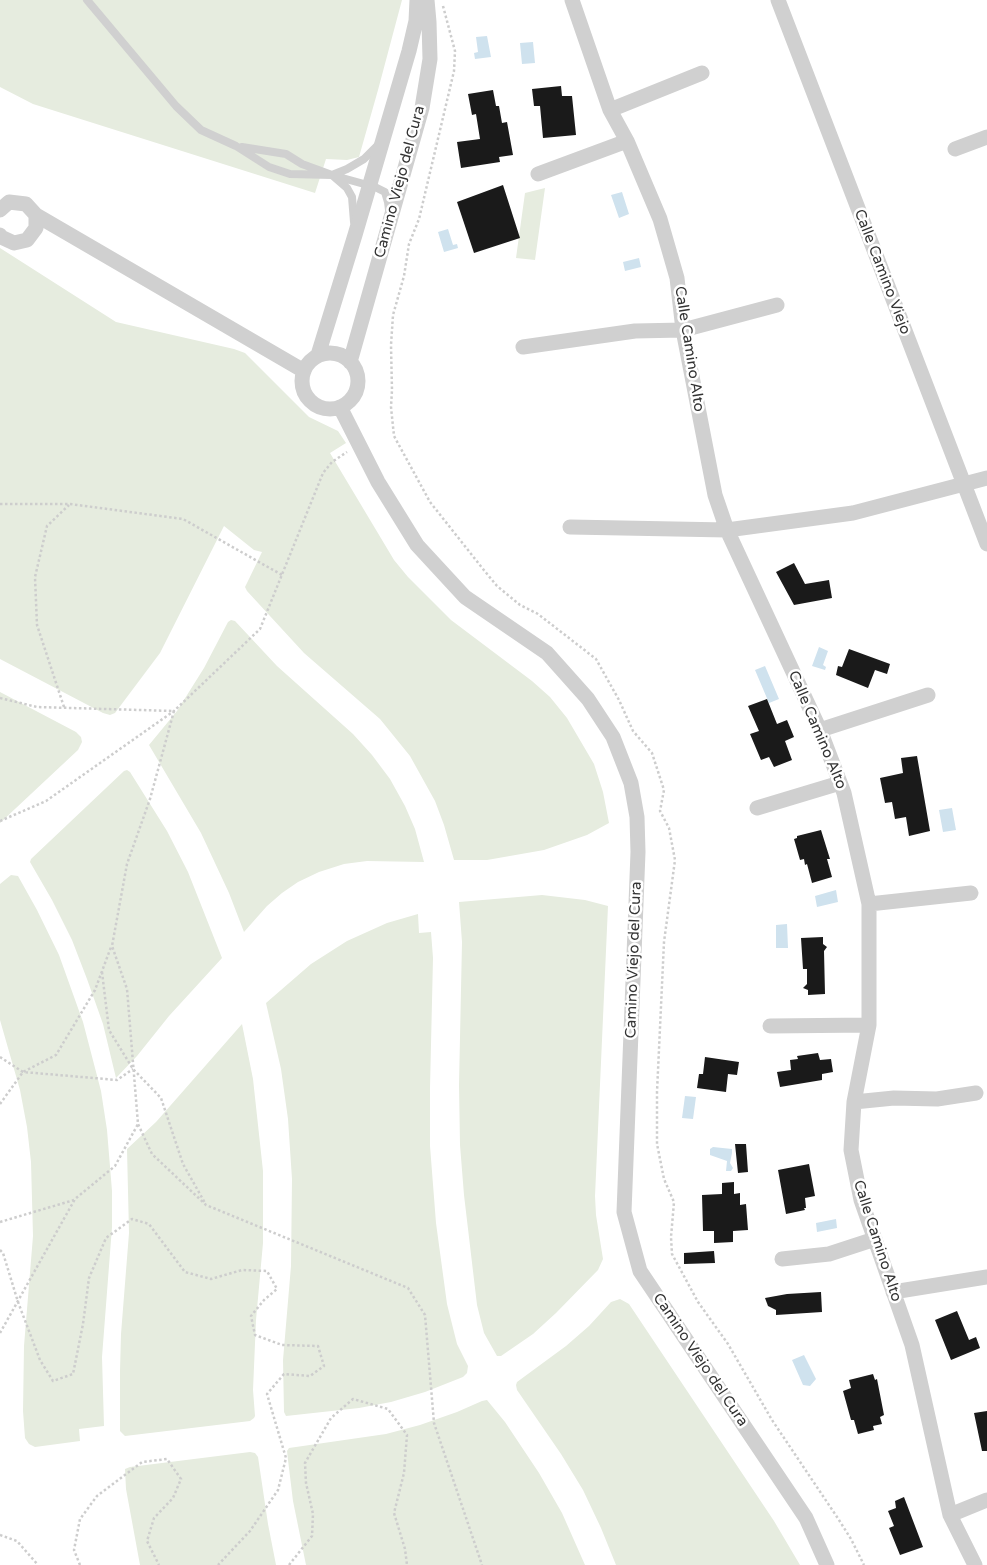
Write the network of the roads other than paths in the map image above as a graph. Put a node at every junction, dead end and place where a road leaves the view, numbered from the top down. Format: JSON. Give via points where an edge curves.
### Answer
{"nodes":[{"id":1,"x":87,"y":0,"type":"edge"},
{"id":2,"x":417,"y":0,"type":"edge"},
{"id":3,"x":426,"y":0,"type":"edge"},
{"id":4,"x":572,"y":0,"type":"edge"},
{"id":5,"x":778,"y":0,"type":"edge"},
{"id":6,"x":702,"y":73,"type":"dead end"},
{"id":7,"x":610,"y":110,"type":"junction"},
{"id":8,"x":987,"y":136,"type":"edge"},
{"id":9,"x":384,"y":139,"type":"junction"},
{"id":10,"x":627,"y":141,"type":"junction"},
{"id":11,"x":236,"y":146,"type":"junction"},
{"id":12,"x":954,"y":149,"type":"dead end"},
{"id":13,"x":538,"y":174,"type":"dead end"},
{"id":14,"x":332,"y":175,"type":"junction"},
{"id":15,"x":370,"y":186,"type":"junction"},
{"id":16,"x":3,"y":203,"type":"edge"},
{"id":17,"x":36,"y":215,"type":"junction"},
{"id":18,"x":389,"y":225,"type":"junction"},
{"id":19,"x":0,"y":235,"type":"edge"},
{"id":20,"x":355,"y":235,"type":"junction"},
{"id":21,"x":71,"y":236,"type":"junction"},
{"id":22,"x":27,"y":240,"type":"junction"},
{"id":23,"x":777,"y":305,"type":"dead end"},
{"id":24,"x":683,"y":330,"type":"junction"},
{"id":25,"x":523,"y":347,"type":"dead end"},
{"id":26,"x":318,"y":356,"type":"junction"},
{"id":27,"x":350,"y":362,"type":"junction"},
{"id":28,"x":304,"y":371,"type":"junction"},
{"id":29,"x":340,"y":407,"type":"junction"},
{"id":30,"x":987,"y":478,"type":"edge"},
{"id":31,"x":963,"y":485,"type":"junction"},
{"id":32,"x":570,"y":527,"type":"dead end"},
{"id":33,"x":727,"y":530,"type":"junction"},
{"id":34,"x":987,"y":544,"type":"edge"},
{"id":35,"x":928,"y":695,"type":"dead end"},
{"id":36,"x":820,"y":730,"type":"junction"},
{"id":37,"x":840,"y":783,"type":"junction"},
{"id":38,"x":757,"y":808,"type":"dead end"},
{"id":39,"x":970,"y":893,"type":"dead end"},
{"id":40,"x":869,"y":904,"type":"junction"},
{"id":41,"x":869,"y":1025,"type":"junction"},
{"id":42,"x":770,"y":1026,"type":"dead end"},
{"id":43,"x":976,"y":1093,"type":"dead end"},
{"id":44,"x":854,"y":1102,"type":"junction"},
{"id":45,"x":875,"y":1239,"type":"junction"},
{"id":46,"x":782,"y":1259,"type":"dead end"},
{"id":47,"x":987,"y":1277,"type":"edge"},
{"id":48,"x":893,"y":1292,"type":"junction"},
{"id":49,"x":987,"y":1500,"type":"edge"},
{"id":50,"x":950,"y":1515,"type":"junction"},
{"id":51,"x":827,"y":1565,"type":"edge"},
{"id":52,"x":975,"y":1565,"type":"edge"}],
"edges":[{"from":1,"to":11,"type":"lane","via":[[176,106],[201,130]]},
{"from":2,"to":9,"type":"street","name":"Camino Viejo del Cura","via":[[410,51]]},
{"from":3,"to":18,"type":"street","name":"Camino Viejo del Cura","via":[[430,59],[422,108]]},
{"from":4,"to":7,"type":"street","name":"Calle Camino Alto"},
{"from":5,"to":31,"type":"street","name":"Calle Camino Viejo"},
{"from":6,"to":7,"type":"street"},
{"from":7,"to":10,"type":"street","name":"Calle Camino Alto"},
{"from":8,"to":12,"type":"street"},
{"from":9,"to":14,"type":"lane","via":[[364,159]]},
{"from":9,"to":15,"type":"street","name":"Camino Viejo del Cura"},
{"from":10,"to":13,"type":"street"},
{"from":10,"to":24,"type":"street","name":"Calle Camino Alto","via":[[660,219],[677,278]]},
{"from":11,"to":14,"type":"lane","via":[[286,154]]},
{"from":11,"to":14,"type":"lane","via":[[269,167],[290,174]]},
{"from":14,"to":15,"type":"lane"},
{"from":14,"to":20,"type":"lane","via":[[347,188],[352,198]]},
{"from":15,"to":18,"type":"lane","via":[[385,192]]},
{"from":15,"to":20,"type":"street","name":"Camino Viejo del Cura"},
{"from":16,"to":17,"type":"street","via":[[26,204]]},
{"from":17,"to":21,"type":"street"},
{"from":17,"to":22,"type":"street","via":[[36,228]]},
{"from":18,"to":27,"type":"street","name":"Camino Viejo del Cura"},
{"from":19,"to":22,"type":"street","via":[[14,243]]},
{"from":20,"to":26,"type":"street","name":"Camino Viejo del Cura"},
{"from":21,"to":22,"type":"street","via":[[49,234]]},
{"from":21,"to":28,"type":"street"},
{"from":23,"to":24,"type":"street"},
{"from":24,"to":25,"type":"street","via":[[635,331]]},
{"from":24,"to":33,"type":"street","name":"Calle Camino Alto","via":[[715,495]]},
{"from":26,"to":27,"type":"street","via":[[329,353],[341,355]]},
{"from":26,"to":28,"type":"street"},
{"from":27,"to":29,"type":"street","via":[[358,382],[349,401]]},
{"from":28,"to":29,"type":"street","via":[[304,392],[310,401],[319,407]]},
{"from":29,"to":51,"type":"street","name":"Camino Viejo del Cura","via":[[378,482],[417,545],[465,596],[546,654],[588,699],[613,737],[631,783],[637,817],[638,852],[624,1212],[640,1271],[806,1518]]},
{"from":30,"to":31,"type":"street"},
{"from":31,"to":33,"type":"street","via":[[853,512]]},
{"from":31,"to":34,"type":"street","name":"Calle Camino Viejo"},
{"from":32,"to":33,"type":"street"},
{"from":33,"to":36,"type":"street","name":"Calle Camino Alto"},
{"from":35,"to":36,"type":"street"},
{"from":36,"to":37,"type":"street","name":"Calle Camino Alto"},
{"from":37,"to":38,"type":"street"},
{"from":37,"to":40,"type":"street","name":"Calle Camino Alto"},
{"from":39,"to":40,"type":"street"},
{"from":40,"to":41,"type":"street","name":"Calle Camino Alto"},
{"from":41,"to":42,"type":"street"},
{"from":41,"to":44,"type":"street","name":"Calle Camino Alto"},
{"from":43,"to":44,"type":"street","via":[[937,1100],[894,1098]]},
{"from":44,"to":45,"type":"street","name":"Calle Camino Alto","via":[[851,1150],[861,1200]]},
{"from":45,"to":46,"type":"street","via":[[829,1254]]},
{"from":45,"to":48,"type":"street","name":"Calle Camino Alto"},
{"from":47,"to":48,"type":"street"},
{"from":48,"to":50,"type":"street","name":"Calle Camino Alto","via":[[912,1345]]},
{"from":49,"to":50,"type":"street"},
{"from":50,"to":52,"type":"street","name":"Calle Camino Alto"}]}
